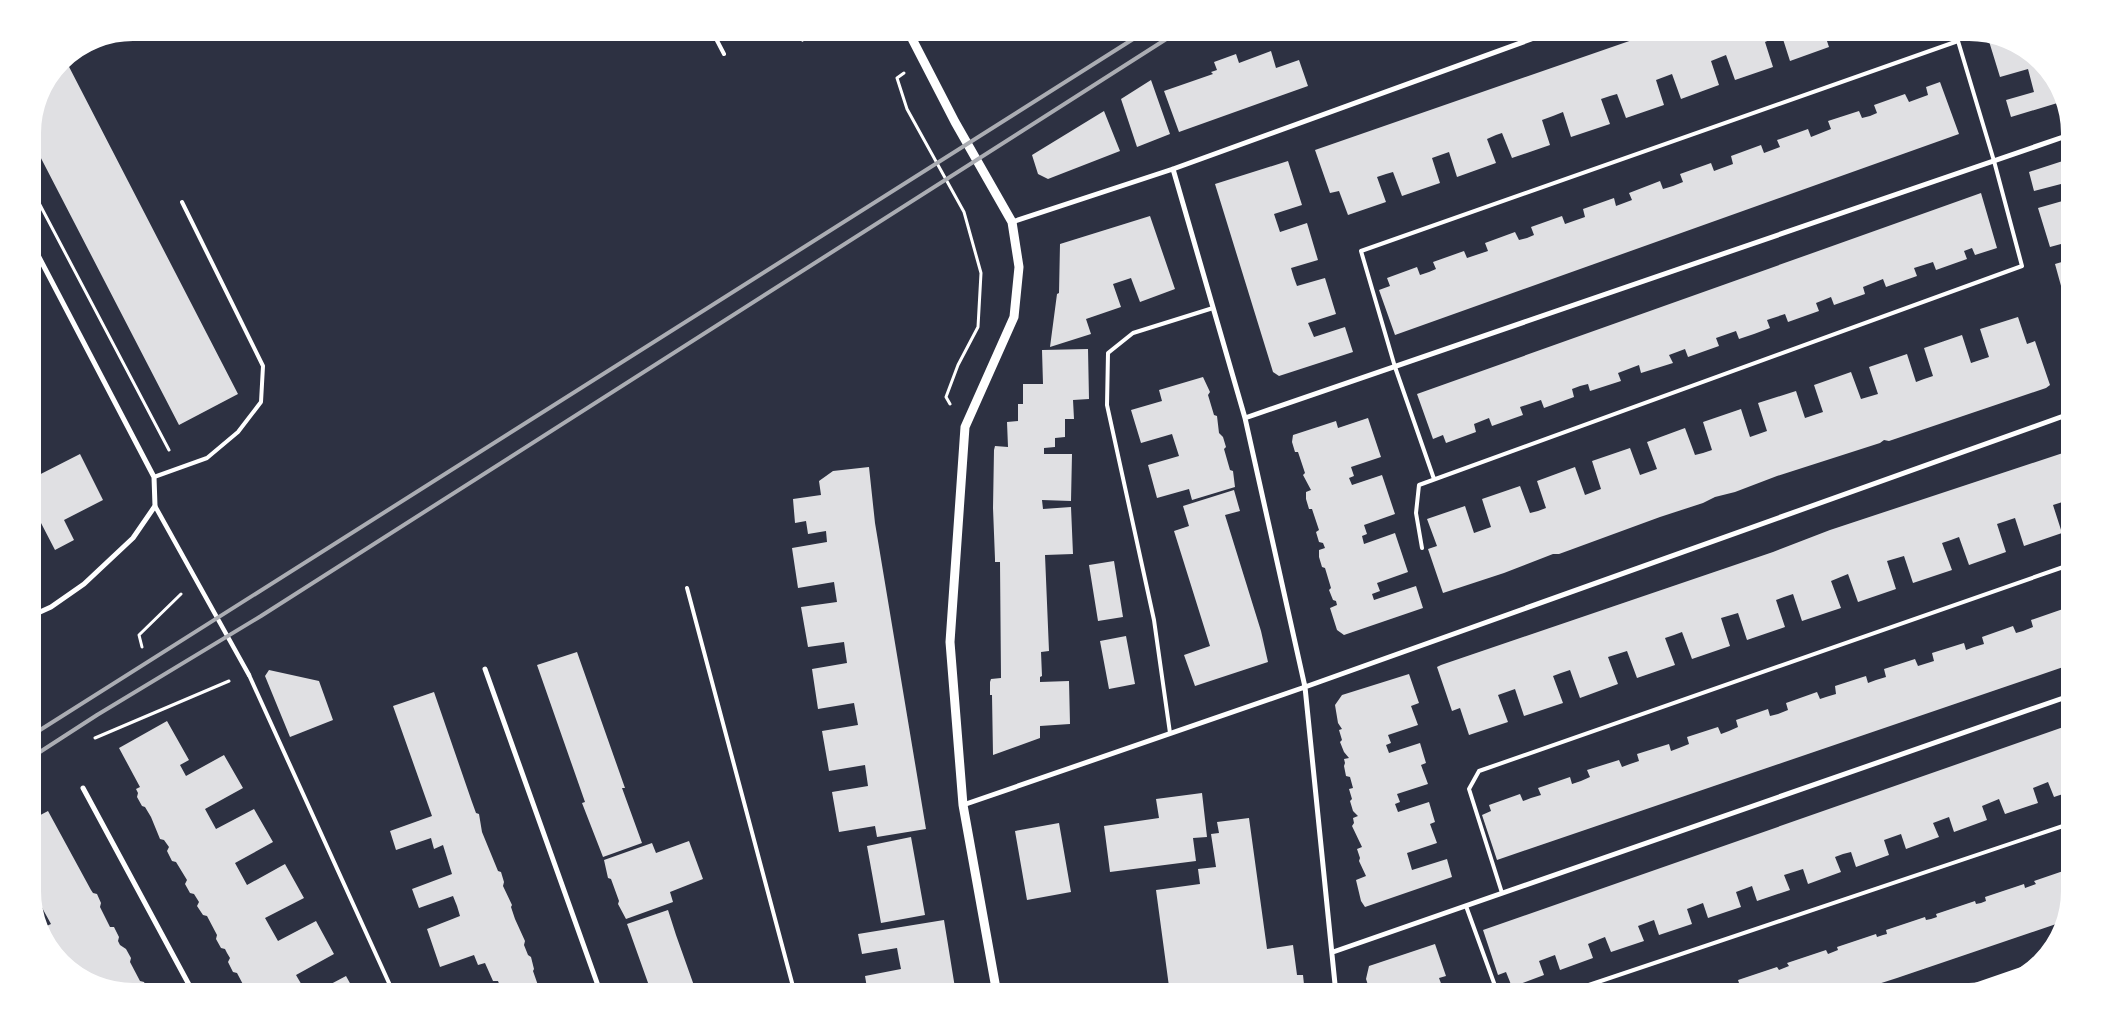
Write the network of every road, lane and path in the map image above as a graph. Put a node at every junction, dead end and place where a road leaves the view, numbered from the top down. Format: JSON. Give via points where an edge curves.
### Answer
{"nodes":[{"id":1,"x":716,"y":38,"type":"edge"},
{"id":2,"x":912,"y":38,"type":"edge"},
{"id":3,"x":1534,"y":38,"type":"edge"},
{"id":4,"x":724,"y":54,"type":"dead end"},
{"id":5,"x":923,"y":59,"type":"junction"},
{"id":6,"x":2063,"y":137,"type":"edge"},
{"id":7,"x":1994,"y":160,"type":"junction"},
{"id":8,"x":1173,"y":169,"type":"junction"},
{"id":9,"x":38,"y":201,"type":"edge"},
{"id":10,"x":182,"y":202,"type":"dead end"},
{"id":11,"x":1012,"y":222,"type":"junction"},
{"id":12,"x":38,"y":255,"type":"edge"},
{"id":13,"x":1213,"y":308,"type":"junction"},
{"id":14,"x":1395,"y":367,"type":"junction"},
{"id":15,"x":2063,"y":416,"type":"edge"},
{"id":16,"x":1245,"y":418,"type":"junction"},
{"id":17,"x":965,"y":427,"type":"junction"},
{"id":18,"x":178,"y":468,"type":"junction"},
{"id":19,"x":154,"y":477,"type":"junction"},
{"id":20,"x":1434,"y":479,"type":"junction"},
{"id":21,"x":155,"y":506,"type":"junction"},
{"id":22,"x":1422,"y":548,"type":"dead end"},
{"id":23,"x":2064,"y":567,"type":"edge"},
{"id":24,"x":196,"y":580,"type":"junction"},
{"id":25,"x":687,"y":588,"type":"dead end"},
{"id":26,"x":38,"y":613,"type":"edge"},
{"id":27,"x":142,"y":648,"type":"dead end"},
{"id":28,"x":485,"y":669,"type":"dead end"},
{"id":29,"x":248,"y":674,"type":"junction"},
{"id":30,"x":1305,"y":686,"type":"junction"},
{"id":31,"x":2064,"y":698,"type":"edge"},
{"id":32,"x":1170,"y":733,"type":"junction"},
{"id":33,"x":95,"y":738,"type":"dead end"},
{"id":34,"x":84,"y":788,"type":"dead end"},
{"id":35,"x":963,"y":805,"type":"junction"},
{"id":36,"x":2064,"y":826,"type":"edge"},
{"id":37,"x":1502,"y":893,"type":"junction"},
{"id":38,"x":1466,"y":906,"type":"junction"},
{"id":39,"x":1333,"y":952,"type":"junction"},
{"id":40,"x":2022,"y":969,"type":"edge"},
{"id":41,"x":190,"y":986,"type":"edge"},
{"id":42,"x":390,"y":986,"type":"edge"},
{"id":43,"x":598,"y":986,"type":"edge"},
{"id":44,"x":792,"y":986,"type":"edge"},
{"id":45,"x":996,"y":986,"type":"edge"},
{"id":46,"x":1335,"y":986,"type":"edge"},
{"id":47,"x":1495,"y":986,"type":"edge"},
{"id":48,"x":1586,"y":986,"type":"edge"},
{"id":49,"x":1975,"y":986,"type":"edge"}],
"edges":[{"from":1,"to":4,"type":"lane"},
{"from":2,"to":5,"type":"street"},
{"from":3,"to":8,"type":"street"},
{"from":5,"to":11,"type":"street"},
{"from":5,"to":17,"type":"path","via":[[897,78],[907,108],[964,212],[981,273],[978,327],[946,397]]},
{"from":6,"to":7,"type":"street"},
{"from":7,"to":14,"type":"street"},
{"from":7,"to":14,"type":"lane","via":[[1958,41],[1361,251]]},
{"from":7,"to":20,"type":"lane","via":[[2022,266]]},
{"from":8,"to":11,"type":"street"},
{"from":8,"to":13,"type":"street"},
{"from":9,"to":18,"type":"path"},
{"from":10,"to":18,"type":"lane","via":[[263,366],[261,402],[238,432],[207,458]]},
{"from":11,"to":17,"type":"street","via":[[1019,267],[1014,317]]},
{"from":12,"to":19,"type":"street"},
{"from":13,"to":16,"type":"street"},
{"from":13,"to":32,"type":"lane","via":[[1133,333],[1108,352],[1107,405],[1154,620]]},
{"from":14,"to":16,"type":"street"},
{"from":14,"to":20,"type":"lane"},
{"from":15,"to":30,"type":"street"},
{"from":16,"to":30,"type":"street"},
{"from":17,"to":35,"type":"street","via":[[950,642]]},
{"from":18,"to":19,"type":"lane"},
{"from":19,"to":21,"type":"street"},
{"from":20,"to":22,"type":"lane","via":[[1419,485],[1416,513]]},
{"from":21,"to":24,"type":"street"},
{"from":21,"to":26,"type":"street","via":[[132,538],[84,584]]},
{"from":23,"to":37,"type":"lane","via":[[1479,771],[1469,789]]},
{"from":24,"to":27,"type":"path","via":[[139,635]]},
{"from":24,"to":29,"type":"street"},
{"from":25,"to":44,"type":"lane"},
{"from":28,"to":43,"type":"street"},
{"from":29,"to":33,"type":"path"},
{"from":29,"to":42,"type":"lane"},
{"from":30,"to":32,"type":"street"},
{"from":30,"to":39,"type":"street"},
{"from":31,"to":37,"type":"street"},
{"from":32,"to":35,"type":"street"},
{"from":34,"to":41,"type":"street"},
{"from":35,"to":45,"type":"street"},
{"from":36,"to":48,"type":"lane"},
{"from":37,"to":38,"type":"street"},
{"from":38,"to":39,"type":"street"},
{"from":38,"to":47,"type":"lane"},
{"from":39,"to":46,"type":"street"},
{"from":40,"to":49,"type":"street"}]}
